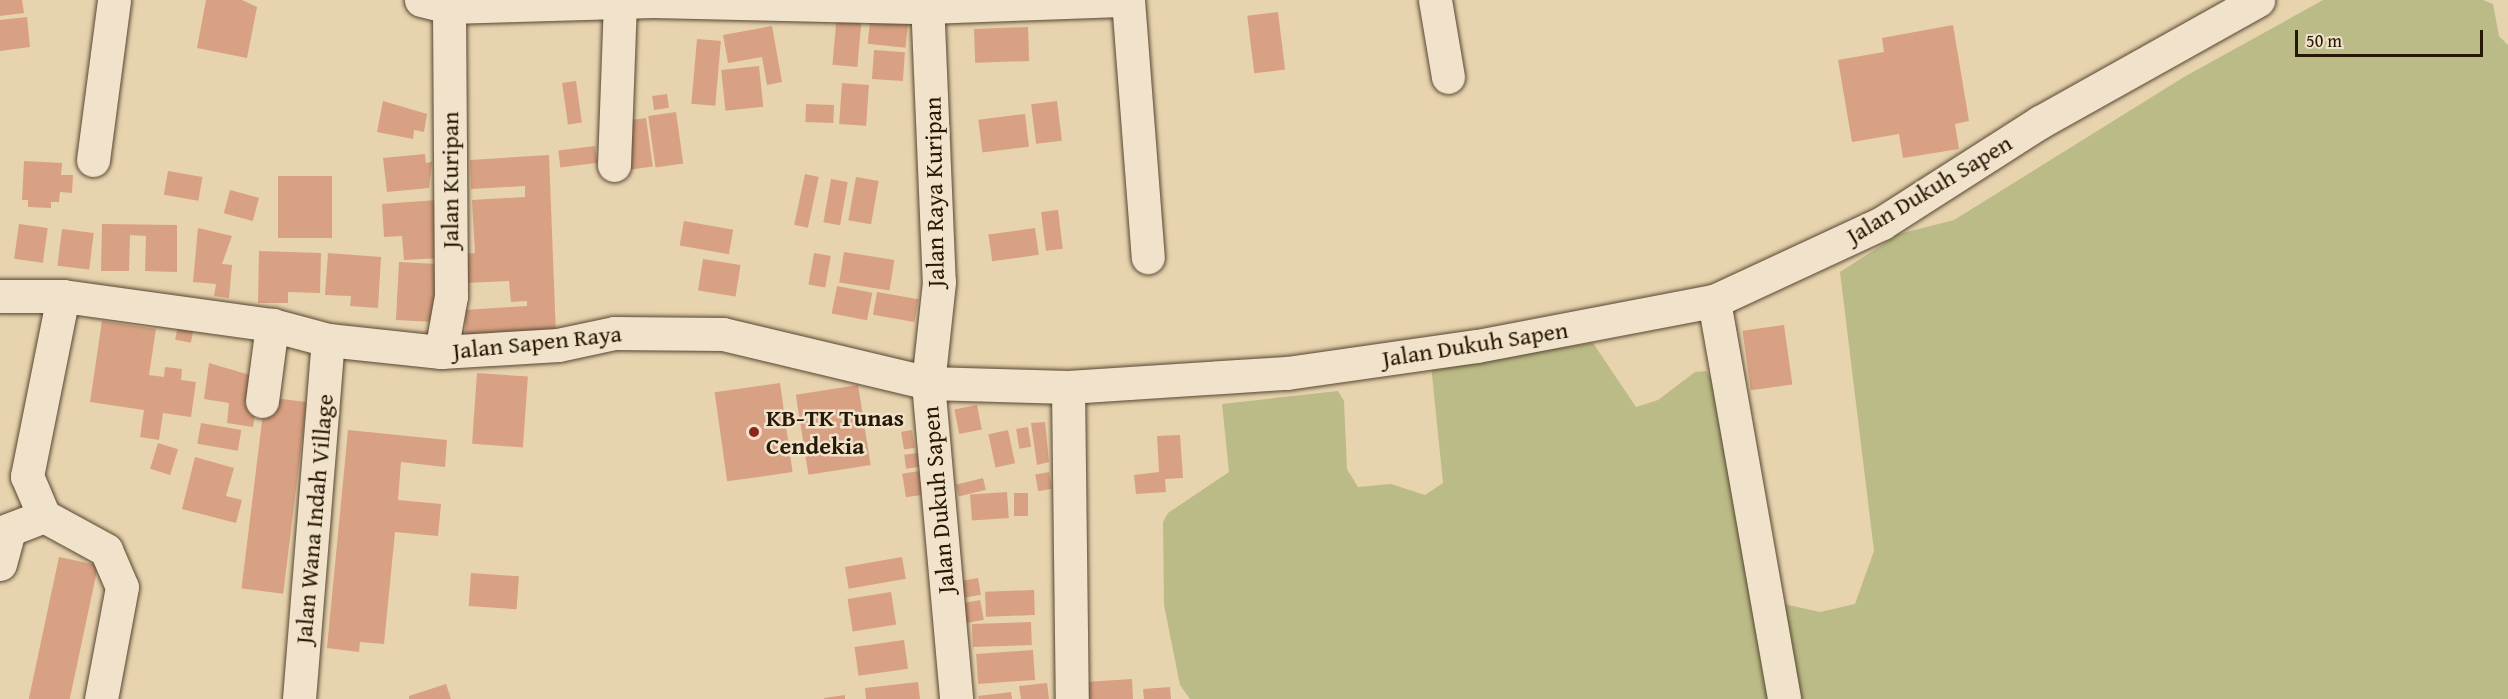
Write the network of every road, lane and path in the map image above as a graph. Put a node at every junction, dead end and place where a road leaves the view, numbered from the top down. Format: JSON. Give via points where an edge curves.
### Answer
{"nodes":[{"id":1,"x":114,"y":0,"type":"edge"},
{"id":2,"x":1121,"y":0,"type":"edge"},
{"id":3,"x":1128,"y":0,"type":"edge"},
{"id":4,"x":1435,"y":0,"type":"edge"},
{"id":5,"x":2258,"y":0,"type":"edge"},
{"id":6,"x":620,"y":2,"type":"junction"},
{"id":7,"x":807,"y":2,"type":"edge"},
{"id":8,"x":435,"y":3,"type":"edge"},
{"id":9,"x":927,"y":4,"type":"edge"},
{"id":10,"x":1448,"y":77,"type":"dead end"},
{"id":11,"x":93,"y":160,"type":"dead end"},
{"id":12,"x":614,"y":165,"type":"dead end"},
{"id":13,"x":1148,"y":257,"type":"dead end"},
{"id":14,"x":0,"y":296,"type":"edge"},
{"id":15,"x":63,"y":296,"type":"junction"},
{"id":16,"x":1714,"y":301,"type":"junction"},
{"id":17,"x":273,"y":325,"type":"junction"},
{"id":18,"x":328,"y":340,"type":"junction"},
{"id":19,"x":441,"y":352,"type":"junction"},
{"id":20,"x":928,"y":383,"type":"junction"},
{"id":21,"x":1068,"y":387,"type":"junction"},
{"id":22,"x":262,"y":400,"type":"dead end"},
{"id":23,"x":44,"y":516,"type":"junction"},
{"id":24,"x":4,"y":531,"type":"edge"},
{"id":25,"x":0,"y":564,"type":"edge"},
{"id":26,"x":101,"y":699,"type":"edge"},
{"id":27,"x":299,"y":699,"type":"edge"},
{"id":28,"x":956,"y":699,"type":"edge"},
{"id":29,"x":1072,"y":699,"type":"edge"},
{"id":30,"x":1784,"y":699,"type":"edge"}],
"edges":[{"from":1,"to":11,"type":"street"},
{"from":2,"to":9,"type":"street"},
{"from":3,"to":13,"type":"street"},
{"from":4,"to":10,"type":"street"},
{"from":5,"to":16,"type":"street","name":"Jalan Dukuh Sapen","via":[[2040,122],[1882,223]]},
{"from":6,"to":7,"type":"street"},
{"from":6,"to":8,"type":"street"},
{"from":6,"to":12,"type":"street"},
{"from":7,"to":9,"type":"street"},
{"from":8,"to":19,"type":"street","name":"Jalan Kuripan","via":[[450,296]]},
{"from":9,"to":20,"type":"street","name":"Jalan Raya Kuripan","via":[[939,270]]},
{"from":14,"to":15,"type":"street","name":"Jalan Sapen Raya"},
{"from":15,"to":17,"type":"street","name":"Jalan Sapen Raya"},
{"from":15,"to":23,"type":"street","via":[[27,476]]},
{"from":16,"to":21,"type":"street","name":"Jalan Dukuh Sapen","via":[[1477,346],[1287,373]]},
{"from":16,"to":30,"type":"street"},
{"from":17,"to":18,"type":"street","name":"Jalan Sapen Raya"},
{"from":17,"to":22,"type":"street"},
{"from":18,"to":19,"type":"street","name":"Jalan Sapen Raya"},
{"from":18,"to":27,"type":"street","name":"Jalan Wana Indah Village"},
{"from":19,"to":20,"type":"street","name":"Jalan Sapen Raya","via":[[558,345],[614,333],[723,334]]},
{"from":20,"to":21,"type":"street","name":"Jalan Dukuh Sapen"},
{"from":20,"to":28,"type":"street","name":"Jalan Dukuh Sapen"},
{"from":21,"to":29,"type":"street"},
{"from":23,"to":24,"type":"street"},
{"from":23,"to":26,"type":"street","via":[[106,550],[122,587]]},
{"from":24,"to":25,"type":"street"}]}
